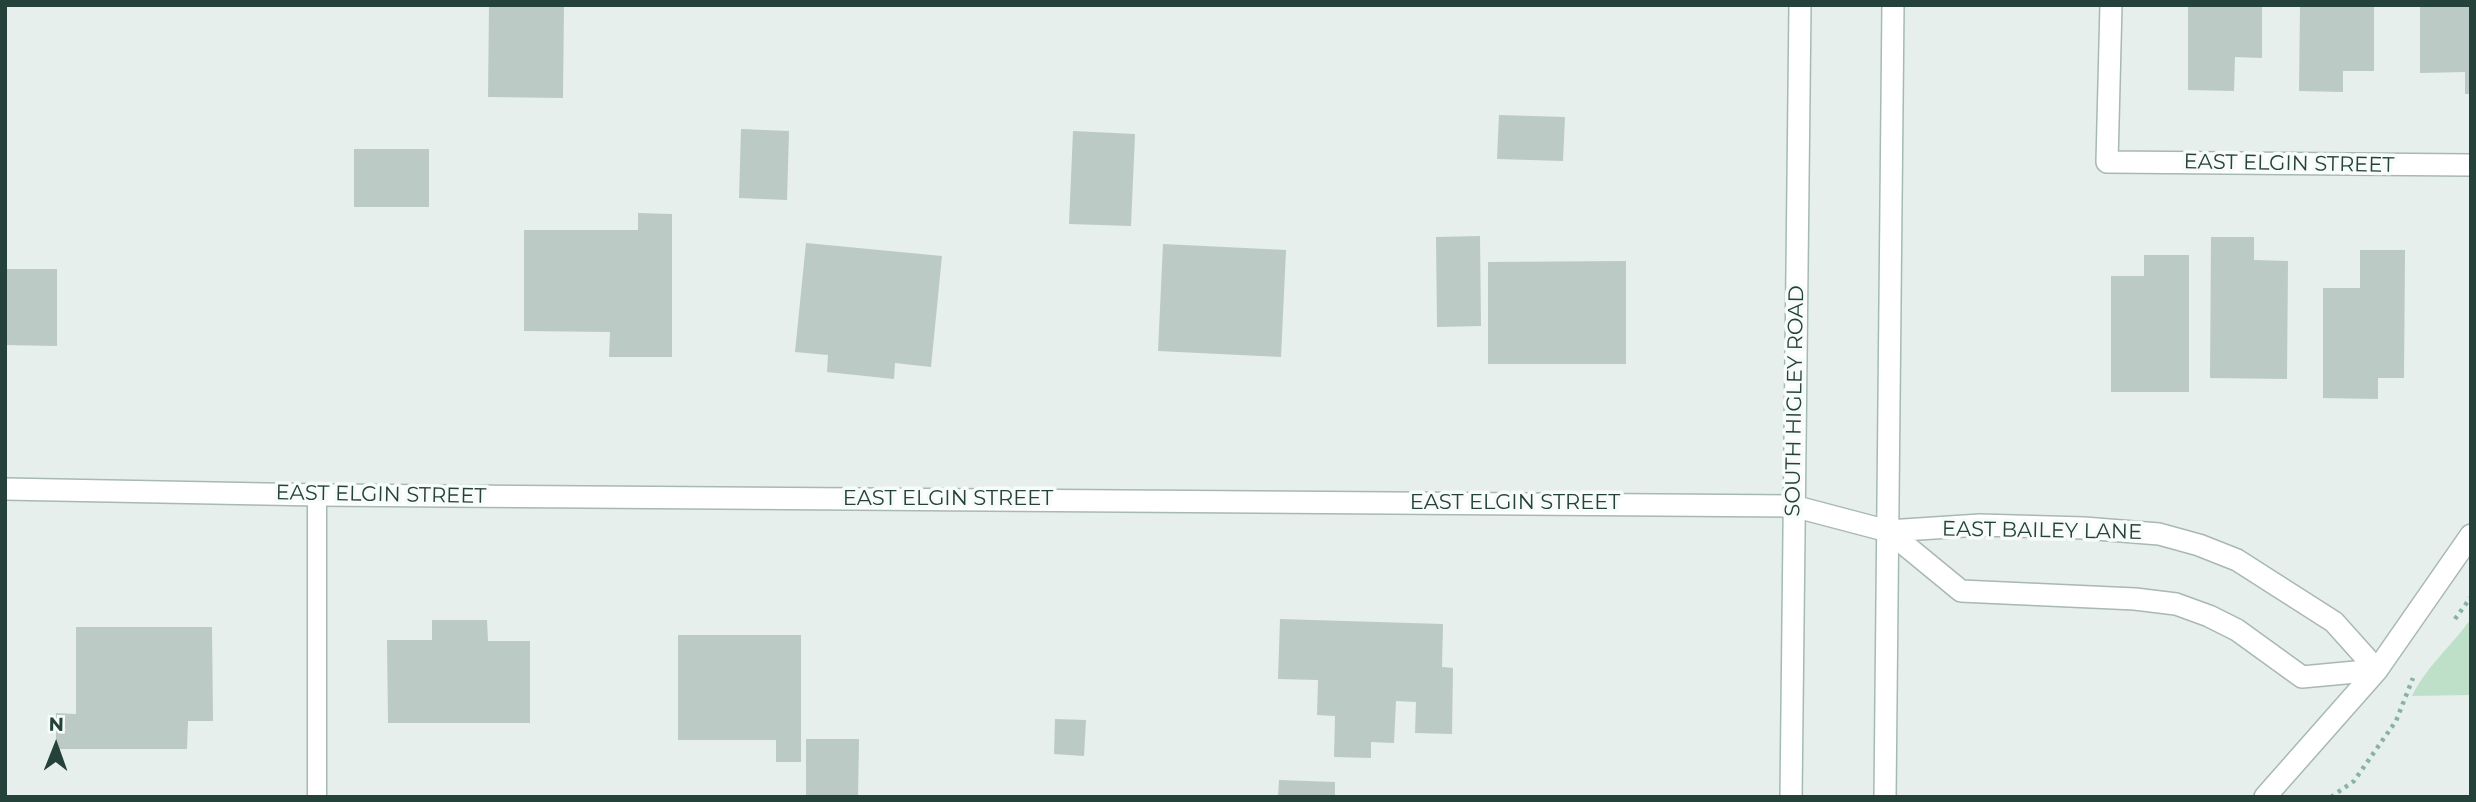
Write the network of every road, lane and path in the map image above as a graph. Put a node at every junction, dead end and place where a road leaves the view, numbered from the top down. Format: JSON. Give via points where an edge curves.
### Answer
{"nodes":[{"id":1,"x":1800,"y":5,"type":"edge"},
{"id":2,"x":1893,"y":5,"type":"edge"},
{"id":3,"x":2110,"y":5,"type":"edge"},
{"id":4,"x":2471,"y":165,"type":"edge"},
{"id":5,"x":5,"y":489,"type":"edge"},
{"id":6,"x":317,"y":495,"type":"junction"},
{"id":7,"x":1794,"y":506,"type":"junction"},
{"id":8,"x":1888,"y":531,"type":"junction"},
{"id":9,"x":2471,"y":534,"type":"edge"},
{"id":10,"x":2377,"y":670,"type":"junction"},
{"id":11,"x":2413,"y":678,"type":"dead end"},
{"id":12,"x":317,"y":797,"type":"edge"},
{"id":13,"x":1791,"y":797,"type":"edge"},
{"id":14,"x":1885,"y":797,"type":"edge"},
{"id":15,"x":2265,"y":797,"type":"edge"},
{"id":16,"x":2331,"y":797,"type":"edge"}],
"edges":[{"from":1,"to":7,"type":"street","name":"SOUTH HIGLEY ROAD"},
{"from":2,"to":8,"type":"street"},
{"from":3,"to":4,"type":"street","name":"EAST ELGIN STREET","via":[[2107,162]]},
{"from":5,"to":6,"type":"street","name":"EAST ELGIN STREET"},
{"from":6,"to":7,"type":"street","name":"EAST ELGIN STREET"},
{"from":6,"to":12,"type":"lane"},
{"from":7,"to":8,"type":"street","name":"EAST ELGIN STREET"},
{"from":7,"to":13,"type":"street","name":"SOUTH HIGLEY ROAD"},
{"from":8,"to":10,"type":"street","name":"EAST BAILEY LANE","via":[[1961,591],[2176,604],[2237,630],[2302,677]]},
{"from":8,"to":10,"type":"street","name":"EAST BAILEY LANE","via":[[1980,525],[2084,528],[2159,534],[2199,545],[2237,560],[2334,622]]},
{"from":8,"to":14,"type":"street"},
{"from":9,"to":10,"type":"street"},
{"from":10,"to":15,"type":"street"},
{"from":11,"to":16,"type":"path","via":[[2396,721],[2354,781]]}]}
